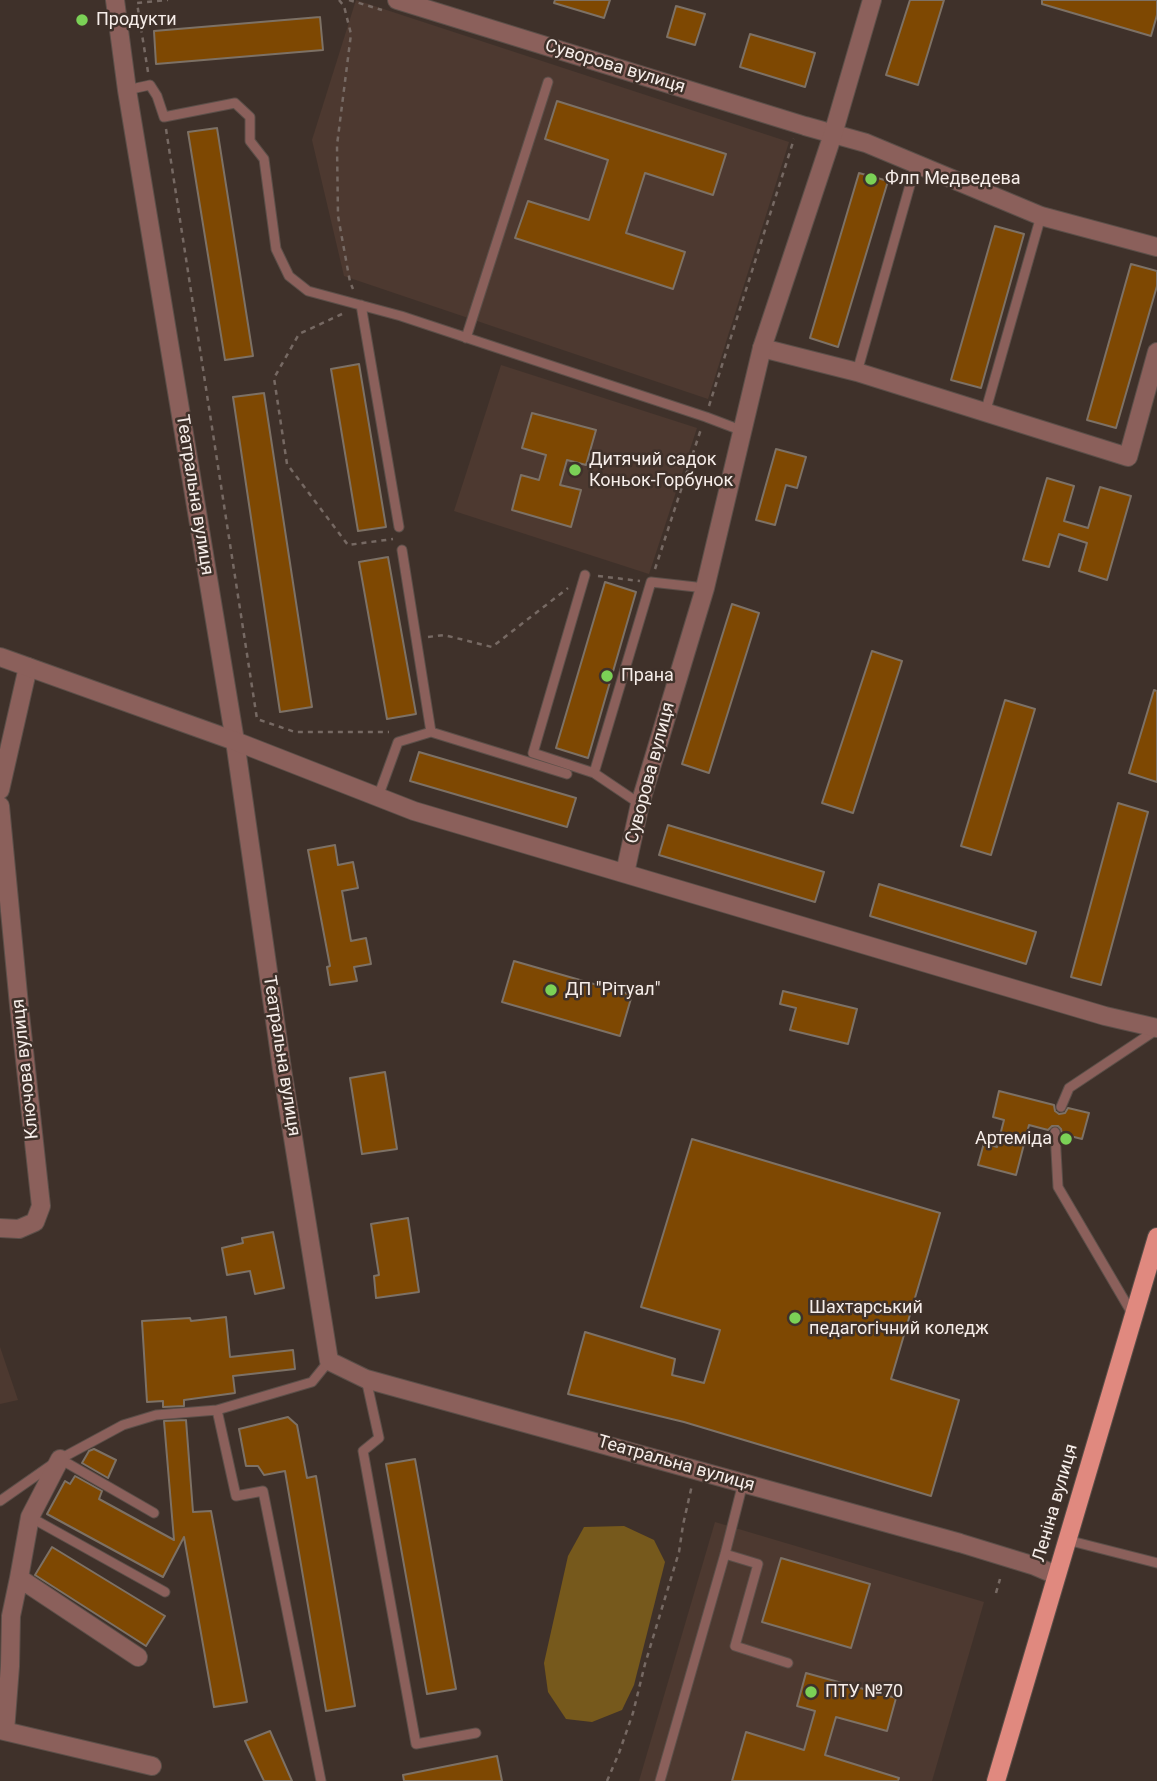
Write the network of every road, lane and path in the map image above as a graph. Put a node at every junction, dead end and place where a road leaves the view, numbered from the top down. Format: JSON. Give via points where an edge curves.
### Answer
{"nodes":[{"id":1,"x":115,"y":0,"type":"edge"},
{"id":2,"x":168,"y":0,"type":"edge"},
{"id":3,"x":339,"y":0,"type":"edge"},
{"id":4,"x":397,"y":0,"type":"edge"},
{"id":5,"x":872,"y":0,"type":"edge"},
{"id":6,"x":548,"y":82,"type":"dead end"},
{"id":7,"x":150,"y":85,"type":"junction"},
{"id":8,"x":127,"y":90,"type":"junction"},
{"id":9,"x":164,"y":117,"type":"junction"},
{"id":10,"x":805,"y":126,"type":"junction"},
{"id":11,"x":833,"y":134,"type":"junction"},
{"id":12,"x":916,"y":164,"type":"junction"},
{"id":13,"x":1041,"y":216,"type":"junction"},
{"id":14,"x":1157,"y":247,"type":"edge"},
{"id":15,"x":360,"y":305,"type":"junction"},
{"id":16,"x":466,"y":338,"type":"junction"},
{"id":17,"x":762,"y":348,"type":"junction"},
{"id":18,"x":1157,"y":352,"type":"edge"},
{"id":19,"x":857,"y":372,"type":"junction"},
{"id":20,"x":985,"y":413,"type":"junction"},
{"id":21,"x":706,"y":417,"type":"junction"},
{"id":22,"x":743,"y":431,"type":"junction"},
{"id":23,"x":399,"y":527,"type":"dead end"},
{"id":24,"x":401,"y":538,"type":"dead end"},
{"id":25,"x":402,"y":550,"type":"dead end"},
{"id":26,"x":585,"y":575,"type":"junction"},
{"id":27,"x":651,"y":582,"type":"junction"},
{"id":28,"x":705,"y":588,"type":"junction"},
{"id":29,"x":416,"y":640,"type":"junction"},
{"id":30,"x":0,"y":657,"type":"edge"},
{"id":31,"x":28,"y":667,"type":"junction"},
{"id":32,"x":390,"y":732,"type":"dead end"},
{"id":33,"x":431,"y":732,"type":"junction"},
{"id":34,"x":235,"y":741,"type":"junction"},
{"id":35,"x":594,"y":773,"type":"junction"},
{"id":36,"x":567,"y":774,"type":"dead end"},
{"id":37,"x":0,"y":790,"type":"edge"},
{"id":38,"x":378,"y":797,"type":"junction"},
{"id":39,"x":640,"y":804,"type":"junction"},
{"id":40,"x":0,"y":806,"type":"edge"},
{"id":41,"x":625,"y":873,"type":"junction"},
{"id":42,"x":0,"y":1005,"type":"edge"},
{"id":43,"x":19,"y":1005,"type":"junction"},
{"id":44,"x":1157,"y":1028,"type":"edge"},
{"id":45,"x":1061,"y":1107,"type":"dead end"},
{"id":46,"x":1055,"y":1132,"type":"dead end"},
{"id":47,"x":0,"y":1228,"type":"edge"},
{"id":48,"x":1157,"y":1237,"type":"edge"},
{"id":49,"x":1133,"y":1315,"type":"junction"},
{"id":50,"x":329,"y":1361,"type":"junction"},
{"id":51,"x":366,"y":1379,"type":"junction"},
{"id":52,"x":217,"y":1410,"type":"junction"},
{"id":53,"x":60,"y":1459,"type":"junction"},
{"id":54,"x":695,"y":1468,"type":"junction"},
{"id":55,"x":743,"y":1483,"type":"junction"},
{"id":56,"x":0,"y":1501,"type":"edge"},
{"id":57,"x":154,"y":1513,"type":"dead end"},
{"id":58,"x":30,"y":1517,"type":"junction"},
{"id":59,"x":1067,"y":1540,"type":"junction"},
{"id":60,"x":725,"y":1554,"type":"junction"},
{"id":61,"x":1157,"y":1563,"type":"edge"},
{"id":62,"x":1056,"y":1575,"type":"junction"},
{"id":63,"x":19,"y":1578,"type":"junction"},
{"id":64,"x":1000,"y":1578,"type":"dead end"},
{"id":65,"x":165,"y":1592,"type":"dead end"},
{"id":66,"x":996,"y":1593,"type":"dead end"},
{"id":67,"x":138,"y":1657,"type":"dead end"},
{"id":68,"x":788,"y":1663,"type":"dead end"},
{"id":69,"x":3,"y":1730,"type":"edge"},
{"id":70,"x":476,"y":1733,"type":"dead end"},
{"id":71,"x":152,"y":1766,"type":"dead end"},
{"id":72,"x":321,"y":1781,"type":"edge"},
{"id":73,"x":607,"y":1781,"type":"edge"},
{"id":74,"x":660,"y":1781,"type":"edge"},
{"id":75,"x":996,"y":1781,"type":"edge"}],
"edges":[{"from":1,"to":8,"type":"street","name":"Театральна вулиця"},
{"from":2,"to":7,"type":"path","via":[[137,3]]},
{"from":3,"to":15,"type":"path","via":[[351,34],[337,145],[338,216],[350,282]]},
{"from":4,"to":10,"type":"street","name":"Суворова вулиця"},
{"from":5,"to":11,"type":"street","name":"Суворова вулиця"},
{"from":6,"to":16,"type":"lane"},
{"from":7,"to":8,"type":"lane"},
{"from":7,"to":9,"type":"lane"},
{"from":8,"to":34,"type":"street","name":"Театральна вулиця"},
{"from":9,"to":15,"type":"lane","via":[[235,103],[250,117],[250,141],[264,159],[275,249],[289,276],[308,291]]},
{"from":9,"to":32,"type":"path","via":[[257,719],[295,732]]},
{"from":10,"to":11,"type":"street","name":"Суворова вулиця"},
{"from":10,"to":21,"type":"path","via":[[794,139]]},
{"from":11,"to":12,"type":"street","name":"Суворова вулиця"},
{"from":11,"to":17,"type":"street","name":"Суворова вулиця"},
{"from":12,"to":13,"type":"street","name":"Суворова вулиця"},
{"from":12,"to":19,"type":"lane"},
{"from":13,"to":14,"type":"street","name":"Суворова вулиця"},
{"from":13,"to":20,"type":"lane"},
{"from":15,"to":16,"type":"lane"},
{"from":15,"to":23,"type":"lane"},
{"from":15,"to":24,"type":"path","via":[[299,334],[274,378],[287,464],[348,545]]},
{"from":16,"to":21,"type":"lane"},
{"from":17,"to":19,"type":"street"},
{"from":17,"to":22,"type":"street","name":"Суворова вулиця"},
{"from":18,"to":20,"type":"street","via":[[1128,457]]},
{"from":19,"to":20,"type":"street"},
{"from":21,"to":22,"type":"lane"},
{"from":21,"to":27,"type":"path"},
{"from":22,"to":28,"type":"street","name":"Суворова вулиця"},
{"from":25,"to":29,"type":"lane"},
{"from":26,"to":27,"type":"path"},
{"from":26,"to":29,"type":"path","via":[[492,647],[443,635]]},
{"from":26,"to":35,"type":"lane","via":[[533,753]]},
{"from":27,"to":28,"type":"lane"},
{"from":27,"to":35,"type":"lane"},
{"from":28,"to":39,"type":"street","name":"Суворова вулиця"},
{"from":29,"to":33,"type":"lane"},
{"from":30,"to":31,"type":"street"},
{"from":31,"to":34,"type":"street"},
{"from":31,"to":37,"type":"street"},
{"from":33,"to":36,"type":"lane"},
{"from":33,"to":38,"type":"lane","via":[[398,742]]},
{"from":34,"to":38,"type":"street"},
{"from":34,"to":50,"type":"street","name":"Театральна вулиця"},
{"from":35,"to":39,"type":"lane"},
{"from":38,"to":41,"type":"street"},
{"from":39,"to":41,"type":"street","name":"Суворова вулиця"},
{"from":40,"to":43,"type":"street","name":"Ключова вулиця"},
{"from":41,"to":44,"type":"street"},
{"from":42,"to":43,"type":"street"},
{"from":43,"to":47,"type":"street","name":"Ключова вулиця","via":[[41,1206],[35,1222],[19,1229]]},
{"from":44,"to":45,"type":"lane","via":[[1069,1088]]},
{"from":46,"to":49,"type":"lane","via":[[1058,1187]]},
{"from":48,"to":49,"type":"main road","name":"Леніна вулиця"},
{"from":49,"to":59,"type":"main road","name":"Леніна вулиця"},
{"from":50,"to":51,"type":"street","name":"Театральна вулиця"},
{"from":50,"to":52,"type":"lane","via":[[312,1382]]},
{"from":51,"to":54,"type":"street","name":"Театральна вулиця"},
{"from":51,"to":70,"type":"lane","via":[[379,1438],[363,1451],[416,1744]]},
{"from":52,"to":53,"type":"lane","via":[[156,1415],[123,1425]]},
{"from":52,"to":72,"type":"lane","via":[[236,1496],[263,1491]]},
{"from":53,"to":56,"type":"lane"},
{"from":53,"to":57,"type":"lane"},
{"from":53,"to":58,"type":"street"},
{"from":54,"to":55,"type":"street","name":"Театральна вулиця"},
{"from":54,"to":73,"type":"path","via":[[679,1552],[633,1713]]},
{"from":55,"to":60,"type":"lane"},
{"from":55,"to":62,"type":"street","name":"Театральна вулиця","via":[[960,1543]]},
{"from":58,"to":63,"type":"street"},
{"from":58,"to":65,"type":"lane"},
{"from":59,"to":61,"type":"lane"},
{"from":59,"to":62,"type":"main road","name":"Леніна вулиця"},
{"from":60,"to":68,"type":"lane","via":[[758,1564],[735,1646]]},
{"from":60,"to":74,"type":"lane"},
{"from":62,"to":75,"type":"main road","name":"Леніна вулиця"},
{"from":63,"to":67,"type":"street"},
{"from":63,"to":69,"type":"street","via":[[11,1616]]},
{"from":64,"to":66,"type":"path"},
{"from":69,"to":71,"type":"street"}]}
